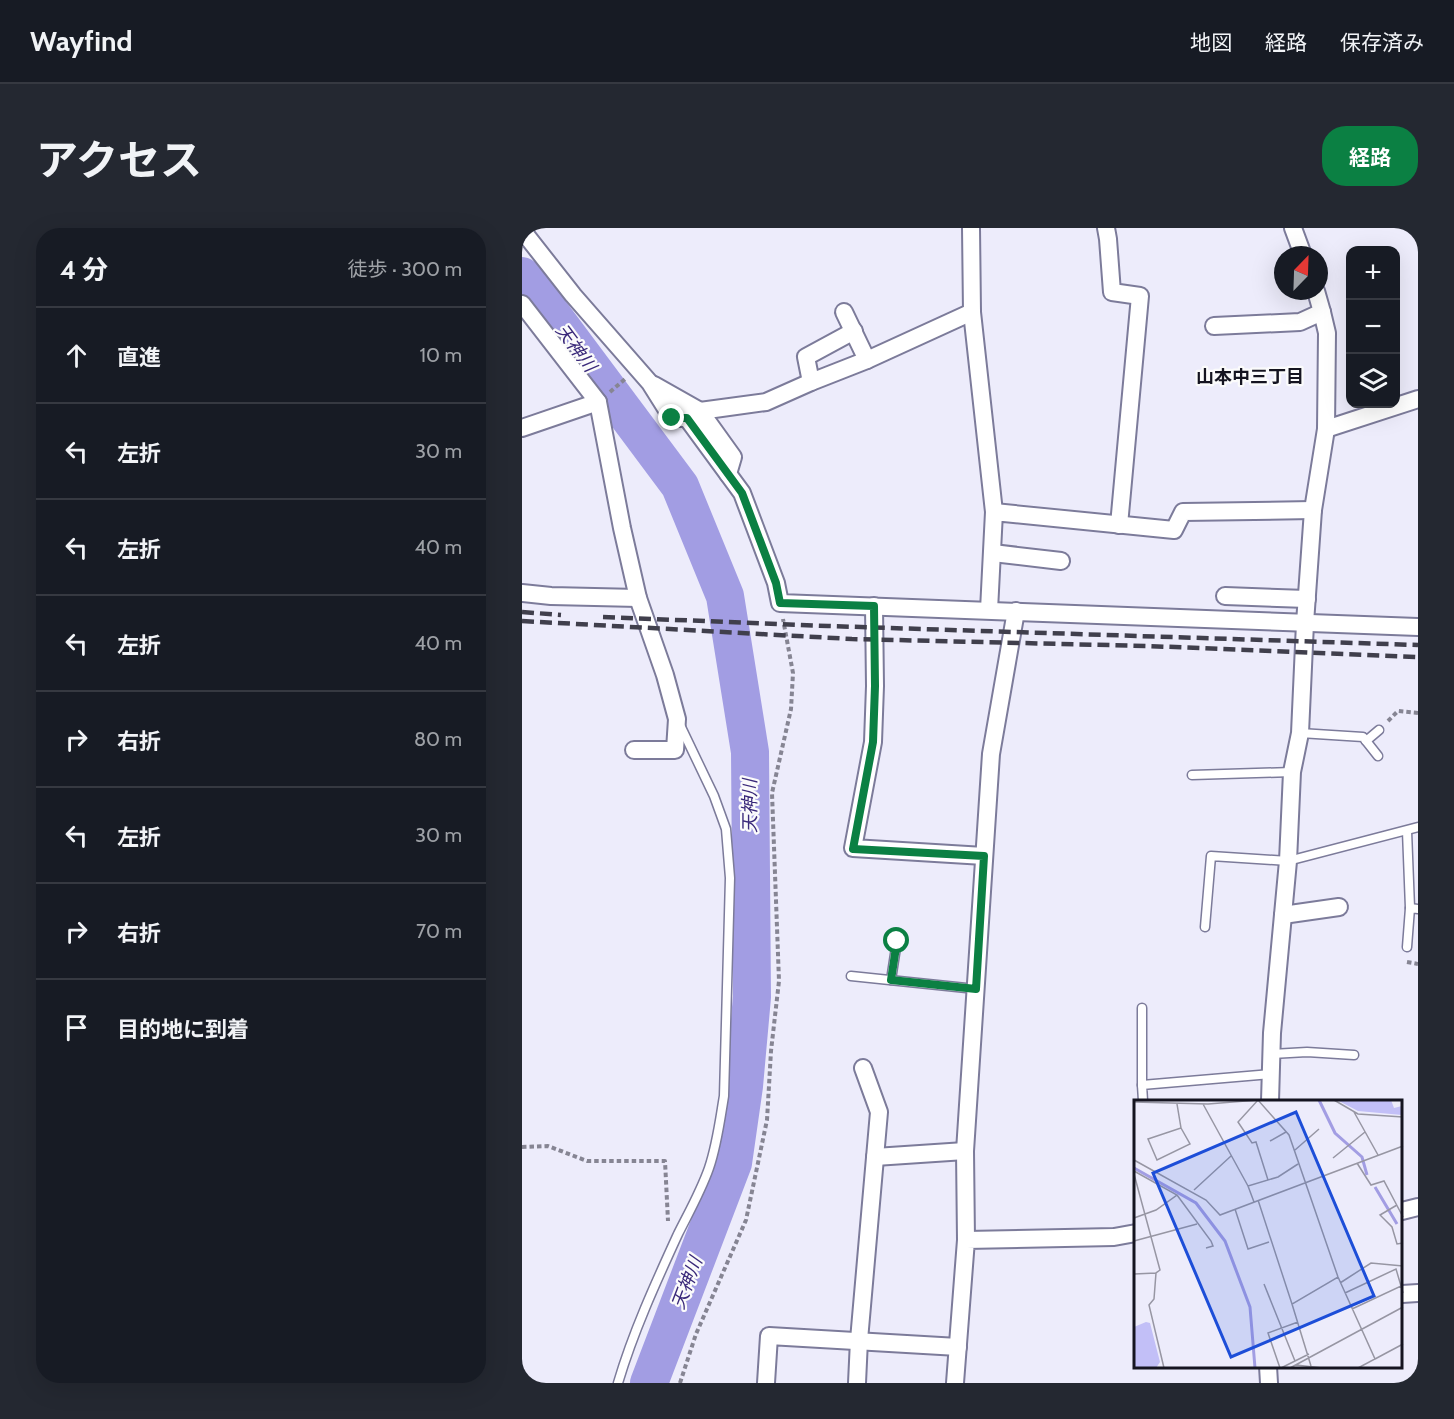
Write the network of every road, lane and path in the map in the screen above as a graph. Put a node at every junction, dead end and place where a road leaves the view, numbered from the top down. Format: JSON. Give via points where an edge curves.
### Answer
{"nodes":[{"id":1,"x":971,"y":228,"type":"edge"},
{"id":2,"x":1106,"y":228,"type":"edge"},
{"id":3,"x":1293,"y":228,"type":"edge"},
{"id":4,"x":522,"y":230,"type":"edge"},
{"id":5,"x":1300,"y":246,"type":"edge"},
{"id":6,"x":1319,"y":300,"type":"edge"},
{"id":7,"x":522,"y":304,"type":"edge"},
{"id":8,"x":844,"y":312,"type":"dead end"},
{"id":9,"x":972,"y":312,"type":"junction"},
{"id":10,"x":1323,"y":312,"type":"junction"},
{"id":11,"x":1214,"y":326,"type":"dead end"},
{"id":12,"x":854,"y":332,"type":"junction"},
{"id":13,"x":867,"y":360,"type":"junction"},
{"id":14,"x":637,"y":368,"type":"junction"},
{"id":15,"x":810,"y":382,"type":"junction"},
{"id":16,"x":650,"y":383,"type":"junction"},
{"id":17,"x":1418,"y":399,"type":"edge"},
{"id":18,"x":598,"y":402,"type":"junction"},
{"id":19,"x":700,"y":411,"type":"junction"},
{"id":20,"x":522,"y":428,"type":"edge"},
{"id":21,"x":1326,"y":429,"type":"junction"},
{"id":22,"x":728,"y":474,"type":"junction"},
{"id":23,"x":1312,"y":510,"type":"junction"},
{"id":24,"x":994,"y":512,"type":"junction"},
{"id":25,"x":1119,"y":525,"type":"junction"},
{"id":26,"x":993,"y":553,"type":"junction"},
{"id":27,"x":1061,"y":561,"type":"dead end"},
{"id":28,"x":522,"y":593,"type":"edge"},
{"id":29,"x":1226,"y":596,"type":"dead end"},
{"id":30,"x":638,"y":598,"type":"junction"},
{"id":31,"x":1307,"y":598,"type":"junction"},
{"id":32,"x":780,"y":603,"type":"junction"},
{"id":33,"x":874,"y":606,"type":"junction"},
{"id":34,"x":989,"y":610,"type":"junction"},
{"id":35,"x":1016,"y":611,"type":"junction"},
{"id":36,"x":1305,"y":622,"type":"junction"},
{"id":37,"x":1418,"y":627,"type":"edge"},
{"id":38,"x":1418,"y":713,"type":"edge"},
{"id":39,"x":677,"y":719,"type":"junction"},
{"id":40,"x":1379,"y":730,"type":"joint"},
{"id":41,"x":1300,"y":733,"type":"junction"},
{"id":42,"x":1366,"y":741,"type":"junction"},
{"id":43,"x":634,"y":750,"type":"dead end"},
{"id":44,"x":1378,"y":756,"type":"dead end"},
{"id":45,"x":1292,"y":772,"type":"junction"},
{"id":46,"x":1192,"y":775,"type":"dead end"},
{"id":47,"x":1418,"y":827,"type":"edge"},
{"id":48,"x":1407,"y":831,"type":"junction"},
{"id":49,"x":984,"y":856,"type":"junction"},
{"id":50,"x":1288,"y":861,"type":"junction"},
{"id":51,"x":1339,"y":907,"type":"dead end"},
{"id":52,"x":1414,"y":908,"type":"edge"},
{"id":53,"x":1283,"y":915,"type":"junction"},
{"id":54,"x":1205,"y":927,"type":"dead end"},
{"id":55,"x":897,"y":941,"type":"dead end"},
{"id":56,"x":1407,"y":947,"type":"dead end"},
{"id":57,"x":851,"y":976,"type":"dead end"},
{"id":58,"x":891,"y":980,"type":"junction"},
{"id":59,"x":976,"y":989,"type":"junction"},
{"id":60,"x":1142,"y":1008,"type":"dead end"},
{"id":61,"x":1272,"y":1054,"type":"junction"},
{"id":62,"x":1354,"y":1055,"type":"dead end"},
{"id":63,"x":863,"y":1068,"type":"dead end"},
{"id":64,"x":1272,"y":1074,"type":"junction"},
{"id":65,"x":1142,"y":1085,"type":"junction"},
{"id":66,"x":1143,"y":1100,"type":"edge"},
{"id":67,"x":1270,"y":1100,"type":"edge"},
{"id":68,"x":522,"y":1148,"type":"edge"},
{"id":69,"x":965,"y":1151,"type":"junction"},
{"id":70,"x":875,"y":1157,"type":"junction"},
{"id":71,"x":1418,"y":1207,"type":"edge"},
{"id":72,"x":1403,"y":1210,"type":"edge"},
{"id":73,"x":1134,"y":1233,"type":"edge"},
{"id":74,"x":966,"y":1240,"type":"junction"},
{"id":75,"x":670,"y":1252,"type":"junction"},
{"id":76,"x":1418,"y":1293,"type":"edge"},
{"id":77,"x":1403,"y":1294,"type":"edge"},
{"id":78,"x":859,"y":1340,"type":"junction"},
{"id":79,"x":958,"y":1347,"type":"junction"},
{"id":80,"x":618,"y":1383,"type":"edge"},
{"id":81,"x":680,"y":1383,"type":"edge"},
{"id":82,"x":766,"y":1383,"type":"edge"},
{"id":83,"x":857,"y":1383,"type":"edge"},
{"id":84,"x":955,"y":1383,"type":"edge"}],
"edges":[{"from":1,"to":9,"type":"street"},
{"from":2,"to":25,"type":"street","via":[[1112,292],[1140,296]]},
{"from":3,"to":5,"type":"street"},
{"from":4,"to":14,"type":"street"},
{"from":6,"to":10,"type":"street"},
{"from":7,"to":18,"type":"street"},
{"from":8,"to":12,"type":"street"},
{"from":9,"to":13,"type":"street"},
{"from":9,"to":24,"type":"street"},
{"from":10,"to":11,"type":"street","via":[[1300,322]]},
{"from":10,"to":21,"type":"street","via":[[1327,333]]},
{"from":12,"to":13,"type":"street"},
{"from":12,"to":15,"type":"street","via":[[806,357]]},
{"from":13,"to":15,"type":"street"},
{"from":14,"to":16,"type":"street"},
{"from":14,"to":18,"type":"path"},
{"from":15,"to":19,"type":"street","via":[[766,402]]},
{"from":16,"to":19,"type":"street"},
{"from":16,"to":22,"type":"street","via":[[672,418],[687,418]]},
{"from":17,"to":21,"type":"street"},
{"from":18,"to":20,"type":"street"},
{"from":18,"to":30,"type":"street"},
{"from":19,"to":22,"type":"street","via":[[733,458]]},
{"from":21,"to":23,"type":"street"},
{"from":22,"to":32,"type":"street","via":[[742,493]]},
{"from":23,"to":25,"type":"street","via":[[1183,512],[1174,530]]},
{"from":23,"to":31,"type":"street"},
{"from":24,"to":25,"type":"street"},
{"from":24,"to":26,"type":"street"},
{"from":26,"to":27,"type":"street"},
{"from":26,"to":34,"type":"street"},
{"from":28,"to":30,"type":"street"},
{"from":29,"to":31,"type":"street"},
{"from":30,"to":39,"type":"street"},
{"from":31,"to":36,"type":"street"},
{"from":32,"to":33,"type":"street"},
{"from":32,"to":81,"type":"path","via":[[793,673],[791,709],[772,793],[778,981],[767,1120],[746,1220],[696,1334]]},
{"from":33,"to":34,"type":"street"},
{"from":33,"to":49,"type":"street","via":[[873,742],[853,849]]},
{"from":34,"to":35,"type":"street"},
{"from":35,"to":36,"type":"street"},
{"from":35,"to":49,"type":"street","via":[[991,754]]},
{"from":36,"to":37,"type":"street"},
{"from":36,"to":41,"type":"street"},
{"from":38,"to":40,"type":"path","via":[[1398,711]]},
{"from":39,"to":43,"type":"street","via":[[675,750]]},
{"from":39,"to":75,"type":"lane","via":[[726,829],[730,878],[724,1096],[709,1167]]},
{"from":40,"to":42,"type":"lane"},
{"from":41,"to":42,"type":"lane","via":[[1363,737]]},
{"from":41,"to":45,"type":"street"},
{"from":42,"to":44,"type":"lane"},
{"from":45,"to":46,"type":"lane"},
{"from":45,"to":50,"type":"street"},
{"from":47,"to":48,"type":"lane"},
{"from":48,"to":50,"type":"lane"},
{"from":48,"to":52,"type":"lane"},
{"from":49,"to":59,"type":"street"},
{"from":50,"to":53,"type":"street"},
{"from":50,"to":54,"type":"lane","via":[[1211,856]]},
{"from":51,"to":53,"type":"street"},
{"from":52,"to":56,"type":"lane"},
{"from":53,"to":61,"type":"street"},
{"from":55,"to":58,"type":"lane"},
{"from":57,"to":58,"type":"lane"},
{"from":58,"to":59,"type":"lane"},
{"from":59,"to":69,"type":"street"},
{"from":60,"to":65,"type":"lane"},
{"from":61,"to":62,"type":"lane"},
{"from":61,"to":64,"type":"street"},
{"from":63,"to":70,"type":"street","via":[[879,1112]]},
{"from":64,"to":65,"type":"lane"},
{"from":64,"to":67,"type":"street"},
{"from":65,"to":66,"type":"lane"},
{"from":68,"to":75,"type":"path","via":[[548,1146],[586,1161],[665,1161]]},
{"from":69,"to":70,"type":"street"},
{"from":69,"to":74,"type":"street"},
{"from":70,"to":78,"type":"street"},
{"from":71,"to":72,"type":"street"},
{"from":73,"to":74,"type":"street"},
{"from":74,"to":79,"type":"street"},
{"from":75,"to":80,"type":"lane"},
{"from":76,"to":77,"type":"street"},
{"from":78,"to":79,"type":"street"},
{"from":78,"to":82,"type":"street","via":[[769,1336]]},
{"from":78,"to":83,"type":"street"},
{"from":79,"to":84,"type":"street"}]}
